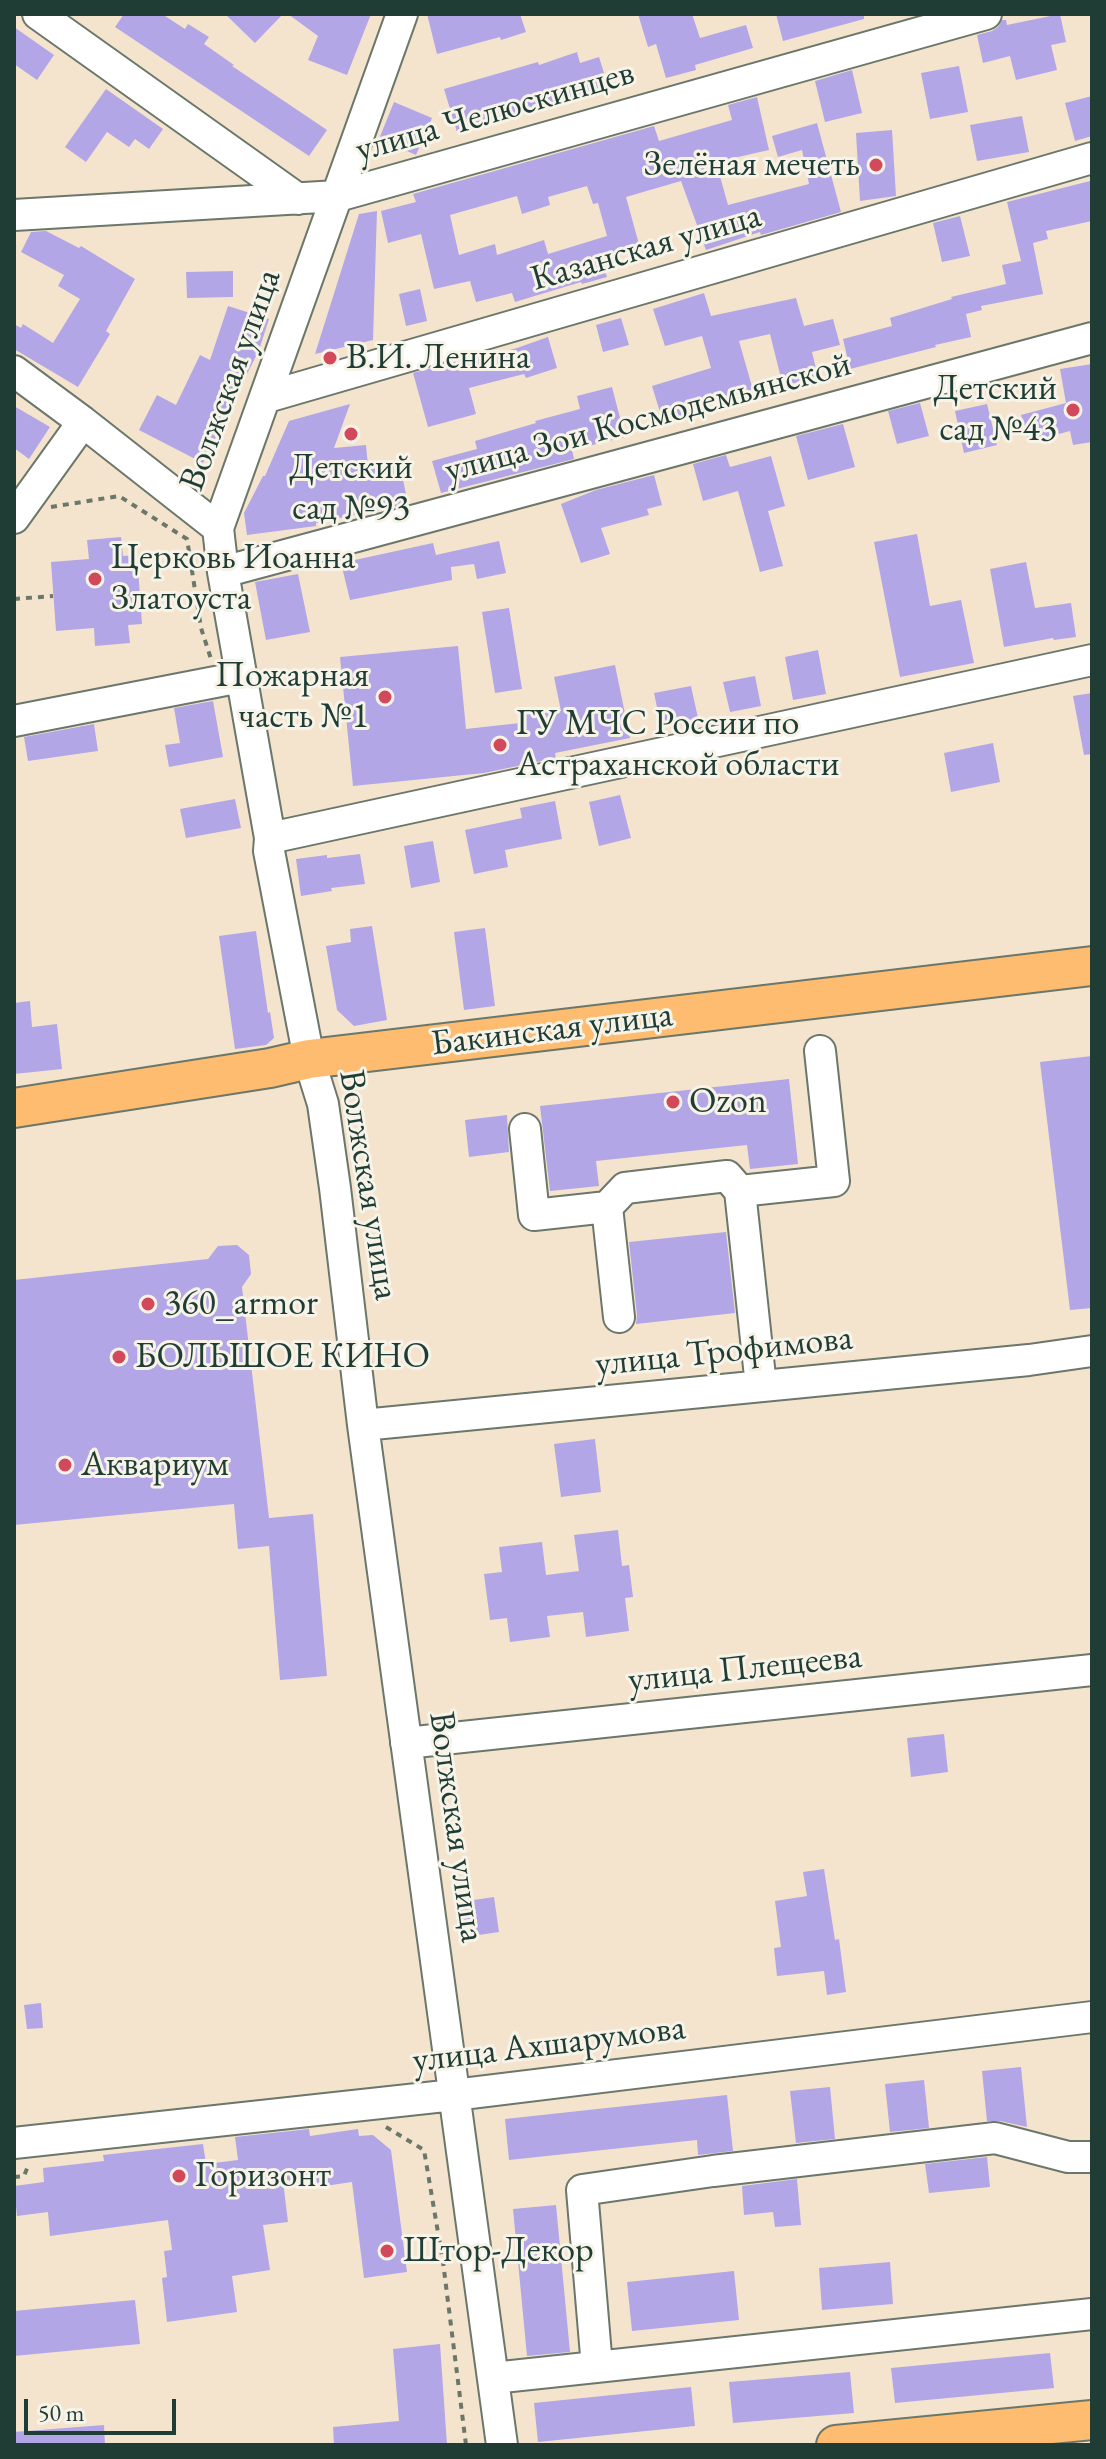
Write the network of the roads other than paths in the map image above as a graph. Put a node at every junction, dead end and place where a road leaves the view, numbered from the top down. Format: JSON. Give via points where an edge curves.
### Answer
{"nodes":[{"id":1,"x":38,"y":14,"type":"edge"},
{"id":2,"x":402,"y":14,"type":"edge"},
{"id":3,"x":986,"y":14,"type":"edge"},
{"id":4,"x":1092,"y":158,"type":"edge"},
{"id":5,"x":338,"y":196,"type":"junction"},
{"id":6,"x":298,"y":199,"type":"junction"},
{"id":7,"x":14,"y":215,"type":"edge"},
{"id":8,"x":1092,"y":338,"type":"edge"},
{"id":9,"x":14,"y":371,"type":"edge"},
{"id":10,"x":267,"y":397,"type":"junction"},
{"id":11,"x":83,"y":422,"type":"junction"},
{"id":12,"x":20,"y":502,"type":"edge"},
{"id":13,"x":218,"y":528,"type":"junction"},
{"id":14,"x":223,"y":572,"type":"junction"},
{"id":15,"x":1092,"y":660,"type":"edge"},
{"id":16,"x":230,"y":679,"type":"junction"},
{"id":17,"x":14,"y":721,"type":"edge"},
{"id":18,"x":270,"y":838,"type":"junction"},
{"id":19,"x":1092,"y":966,"type":"edge"},
{"id":20,"x":820,"y":1051,"type":"dead end"},
{"id":21,"x":309,"y":1059,"type":"junction"},
{"id":22,"x":14,"y":1108,"type":"edge"},
{"id":23,"x":525,"y":1129,"type":"dead end"},
{"id":24,"x":740,"y":1191,"type":"junction"},
{"id":25,"x":607,"y":1207,"type":"junction"},
{"id":26,"x":619,"y":1317,"type":"dead end"},
{"id":27,"x":1092,"y":1351,"type":"edge"},
{"id":28,"x":761,"y":1386,"type":"junction"},
{"id":29,"x":363,"y":1425,"type":"junction"},
{"id":30,"x":1092,"y":1670,"type":"edge"},
{"id":31,"x":406,"y":1743,"type":"junction"},
{"id":32,"x":1092,"y":2017,"type":"edge"},
{"id":33,"x":454,"y":2095,"type":"junction"},
{"id":34,"x":21,"y":2152,"type":"edge"},
{"id":35,"x":1092,"y":2157,"type":"edge"},
{"id":36,"x":1092,"y":2314,"type":"edge"},
{"id":37,"x":597,"y":2367,"type":"junction"},
{"id":38,"x":493,"y":2378,"type":"junction"},
{"id":39,"x":1092,"y":2420,"type":"edge"},
{"id":40,"x":502,"y":2445,"type":"edge"},
{"id":41,"x":836,"y":2445,"type":"edge"}],
"edges":[{"from":1,"to":6,"type":"street"},
{"from":2,"to":5,"type":"street","name":"Волжская улица"},
{"from":3,"to":5,"type":"street","name":"улица Челюскинцев"},
{"from":4,"to":10,"type":"street","name":"Казанская улица"},
{"from":5,"to":6,"type":"street","name":"улица Челюскинцев"},
{"from":5,"to":10,"type":"street","name":"Волжская улица"},
{"from":6,"to":7,"type":"street","name":"улица Челюскинцев"},
{"from":8,"to":14,"type":"street","name":"улица Зои Космодемьянской"},
{"from":9,"to":11,"type":"street"},
{"from":10,"to":13,"type":"street","name":"Волжская улица"},
{"from":11,"to":12,"type":"street"},
{"from":11,"to":13,"type":"street"},
{"from":13,"to":14,"type":"street","name":"Волжская улица"},
{"from":14,"to":16,"type":"street","name":"Волжская улица"},
{"from":15,"to":18,"type":"street"},
{"from":16,"to":17,"type":"street"},
{"from":16,"to":18,"type":"street","name":"Волжская улица"},
{"from":18,"to":21,"type":"street","name":"Волжская улица"},
{"from":19,"to":21,"type":"main road","name":"Бакинская улица"},
{"from":20,"to":24,"type":"street","via":[[834,1181]]},
{"from":21,"to":22,"type":"main road","name":"Бакинская улица"},
{"from":21,"to":29,"type":"street","name":"Волжская улица","via":[[323,1104]]},
{"from":23,"to":25,"type":"street","via":[[534,1215]]},
{"from":24,"to":25,"type":"street","via":[[727,1176],[625,1188]]},
{"from":24,"to":28,"type":"street"},
{"from":25,"to":26,"type":"street"},
{"from":27,"to":28,"type":"street","name":"улица Трофимова"},
{"from":28,"to":29,"type":"street","name":"улица Трофимова"},
{"from":29,"to":31,"type":"street","name":"Волжская улица"},
{"from":30,"to":31,"type":"street","name":"улица Плещеева"},
{"from":31,"to":33,"type":"street","name":"Волжская улица"},
{"from":32,"to":33,"type":"street","name":"улица Ахшарумова"},
{"from":33,"to":34,"type":"street","name":"улица Ахшарумова"},
{"from":33,"to":38,"type":"street","name":"Волжская улица"},
{"from":35,"to":37,"type":"street","via":[[1068,2157],[995,2138],[582,2190]]},
{"from":36,"to":37,"type":"street"},
{"from":37,"to":38,"type":"street"},
{"from":38,"to":40,"type":"street","name":"Волжская улица"},
{"from":39,"to":41,"type":"main road"}]}
